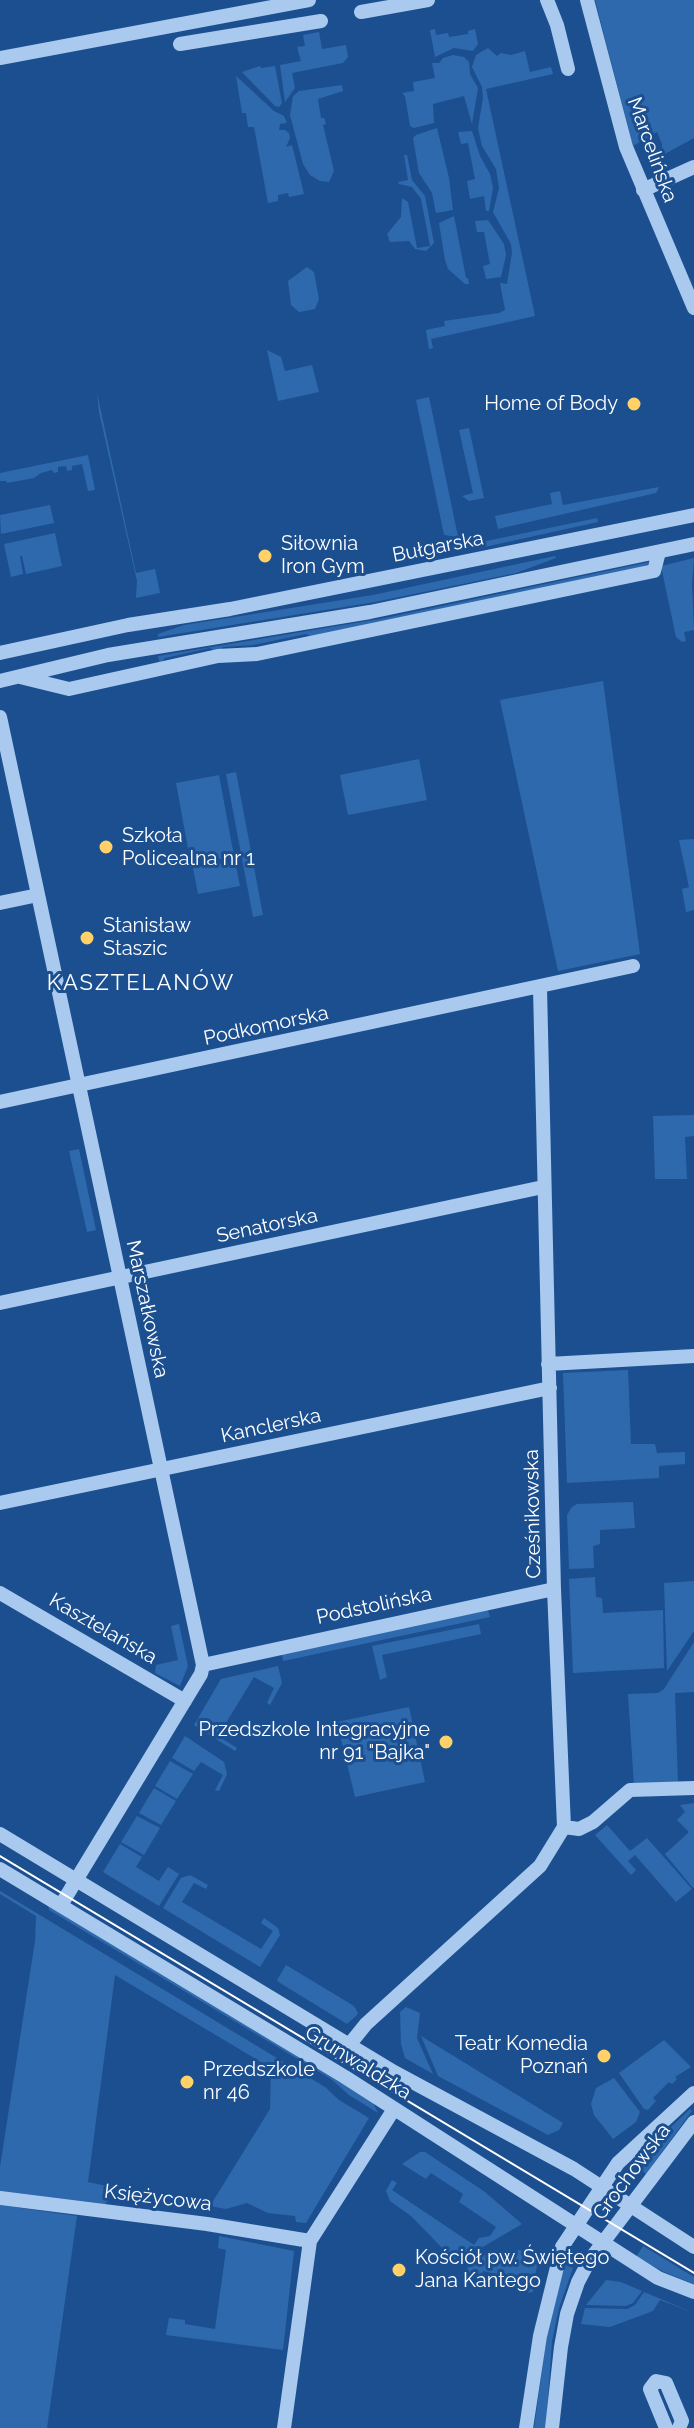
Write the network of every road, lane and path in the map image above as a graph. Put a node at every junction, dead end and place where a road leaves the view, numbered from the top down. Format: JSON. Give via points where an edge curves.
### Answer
{"nodes":[{"id":1,"x":309,"y":0,"type":"edge"},
{"id":2,"x":428,"y":0,"type":"edge"},
{"id":3,"x":547,"y":0,"type":"edge"},
{"id":4,"x":587,"y":0,"type":"edge"},
{"id":5,"x":361,"y":12,"type":"dead end"},
{"id":6,"x":321,"y":21,"type":"dead end"},
{"id":7,"x":180,"y":44,"type":"dead end"},
{"id":8,"x":0,"y":58,"type":"edge"},
{"id":9,"x":568,"y":69,"type":"dead end"},
{"id":10,"x":694,"y":167,"type":"edge"},
{"id":11,"x":643,"y":190,"type":"junction"},
{"id":12,"x":694,"y":308,"type":"edge"},
{"id":13,"x":694,"y":515,"type":"edge"},
{"id":14,"x":694,"y":544,"type":"edge"},
{"id":15,"x":659,"y":552,"type":"junction"},
{"id":16,"x":0,"y":653,"type":"edge"},
{"id":17,"x":18,"y":677,"type":"junction"},
{"id":18,"x":0,"y":681,"type":"edge"},
{"id":19,"x":0,"y":717,"type":"edge"},
{"id":20,"x":38,"y":895,"type":"junction"},
{"id":21,"x":0,"y":903,"type":"edge"},
{"id":22,"x":633,"y":966,"type":"dead end"},
{"id":23,"x":540,"y":988,"type":"junction"},
{"id":24,"x":79,"y":1086,"type":"junction"},
{"id":25,"x":0,"y":1102,"type":"edge"},
{"id":26,"x":543,"y":1187,"type":"junction"},
{"id":27,"x":120,"y":1277,"type":"junction"},
{"id":28,"x":0,"y":1303,"type":"edge"},
{"id":29,"x":694,"y":1356,"type":"edge"},
{"id":30,"x":548,"y":1364,"type":"junction"},
{"id":31,"x":550,"y":1388,"type":"junction"},
{"id":32,"x":160,"y":1469,"type":"junction"},
{"id":33,"x":0,"y":1503,"type":"edge"},
{"id":34,"x":554,"y":1589,"type":"junction"},
{"id":35,"x":0,"y":1593,"type":"edge"},
{"id":36,"x":203,"y":1665,"type":"junction"},
{"id":37,"x":185,"y":1701,"type":"junction"},
{"id":38,"x":694,"y":1788,"type":"edge"},
{"id":39,"x":564,"y":1827,"type":"junction"},
{"id":40,"x":0,"y":1835,"type":"edge"},
{"id":41,"x":0,"y":1869,"type":"edge"},
{"id":42,"x":76,"y":1880,"type":"junction"},
{"id":43,"x":61,"y":1905,"type":"junction"},
{"id":44,"x":349,"y":2045,"type":"junction"},
{"id":45,"x":694,"y":2093,"type":"edge"},
{"id":46,"x":394,"y":2109,"type":"junction"},
{"id":47,"x":694,"y":2122,"type":"edge"},
{"id":48,"x":602,"y":2188,"type":"junction"},
{"id":49,"x":0,"y":2198,"type":"edge"},
{"id":50,"x":631,"y":2207,"type":"junction"},
{"id":51,"x":576,"y":2226,"type":"junction"},
{"id":52,"x":310,"y":2241,"type":"junction"},
{"id":53,"x":603,"y":2243,"type":"junction"},
{"id":54,"x":694,"y":2247,"type":"edge"},
{"id":55,"x":694,"y":2292,"type":"edge"},
{"id":56,"x":284,"y":2428,"type":"edge"},
{"id":57,"x":526,"y":2428,"type":"edge"},
{"id":58,"x":552,"y":2428,"type":"edge"},
{"id":59,"x":666,"y":2428,"type":"edge"},
{"id":60,"x":679,"y":2428,"type":"edge"}],
"edges":[{"from":1,"to":8,"type":"street"},
{"from":2,"to":5,"type":"street"},
{"from":3,"to":9,"type":"street"},
{"from":4,"to":11,"type":"street","name":"Marcelińska","via":[[620,127]]},
{"from":6,"to":7,"type":"street"},
{"from":10,"to":11,"type":"street"},
{"from":11,"to":12,"type":"street","name":"Marcelińska"},
{"from":13,"to":16,"type":"street","name":"Bułgarska"},
{"from":14,"to":15,"type":"street"},
{"from":15,"to":17,"type":"street","via":[[370,612],[123,652]]},
{"from":15,"to":17,"type":"street","via":[[654,571],[257,654],[218,656],[69,689]]},
{"from":17,"to":18,"type":"street"},
{"from":19,"to":20,"type":"street","name":"Marszałkowska"},
{"from":20,"to":21,"type":"street"},
{"from":20,"to":24,"type":"street","name":"Marszałkowska"},
{"from":22,"to":23,"type":"street"},
{"from":23,"to":24,"type":"street","name":"Podkomorska"},
{"from":23,"to":26,"type":"street","name":"Cześnikowska"},
{"from":24,"to":25,"type":"street","name":"Podkomorska"},
{"from":24,"to":27,"type":"street","name":"Marszałkowska"},
{"from":26,"to":27,"type":"street","name":"Senatorska"},
{"from":26,"to":30,"type":"street","name":"Cześnikowska"},
{"from":27,"to":28,"type":"street","name":"Senatorska"},
{"from":27,"to":32,"type":"street","name":"Marszałkowska"},
{"from":29,"to":30,"type":"street"},
{"from":30,"to":31,"type":"street","name":"Cześnikowska"},
{"from":31,"to":32,"type":"street","name":"Kanclerska"},
{"from":31,"to":34,"type":"street","name":"Cześnikowska"},
{"from":32,"to":33,"type":"street","name":"Kanclerska"},
{"from":32,"to":36,"type":"street","name":"Marszałkowska"},
{"from":34,"to":36,"type":"street","name":"Podstolińska"},
{"from":34,"to":39,"type":"street","name":"Cześnikowska"},
{"from":35,"to":37,"type":"street","name":"Kasztelańska"},
{"from":36,"to":37,"type":"street"},
{"from":37,"to":42,"type":"street"},
{"from":38,"to":39,"type":"street","via":[[630,1790],[593,1822],[579,1829]]},
{"from":39,"to":44,"type":"street","via":[[540,1866]]},
{"from":40,"to":42,"type":"street","name":"Grunwaldzka"},
{"from":41,"to":43,"type":"street","name":"Grunwaldzka"},
{"from":42,"to":43,"type":"street"},
{"from":42,"to":44,"type":"street","name":"Grunwaldzka"},
{"from":43,"to":46,"type":"street","name":"Grunwaldzka"},
{"from":44,"to":48,"type":"street","name":"Grunwaldzka"},
{"from":45,"to":48,"type":"street","name":"Grochowska","via":[[618,2163]]},
{"from":46,"to":51,"type":"street","name":"Grunwaldzka"},
{"from":46,"to":52,"type":"street"},
{"from":47,"to":50,"type":"street","name":"Grochowska"},
{"from":48,"to":50,"type":"street","name":"Grunwaldzka"},
{"from":48,"to":51,"type":"street","name":"Grochowska"},
{"from":49,"to":52,"type":"street","name":"Księżycowa"},
{"from":50,"to":53,"type":"street","name":"Grochowska"},
{"from":50,"to":54,"type":"street","name":"Grunwaldzka"},
{"from":51,"to":53,"type":"street","name":"Grunwaldzka"},
{"from":51,"to":57,"type":"street","name":"Grochowska","via":[[562,2247],[552,2283]]},
{"from":52,"to":56,"type":"street"},
{"from":53,"to":55,"type":"street","name":"Grunwaldzka","via":[[658,2278]]},
{"from":53,"to":58,"type":"street","name":"Grochowska","via":[[585,2269],[567,2314]]},
{"from":59,"to":60,"type":"street","via":[[650,2389],[656,2381],[666,2383],[682,2421]]}]}
